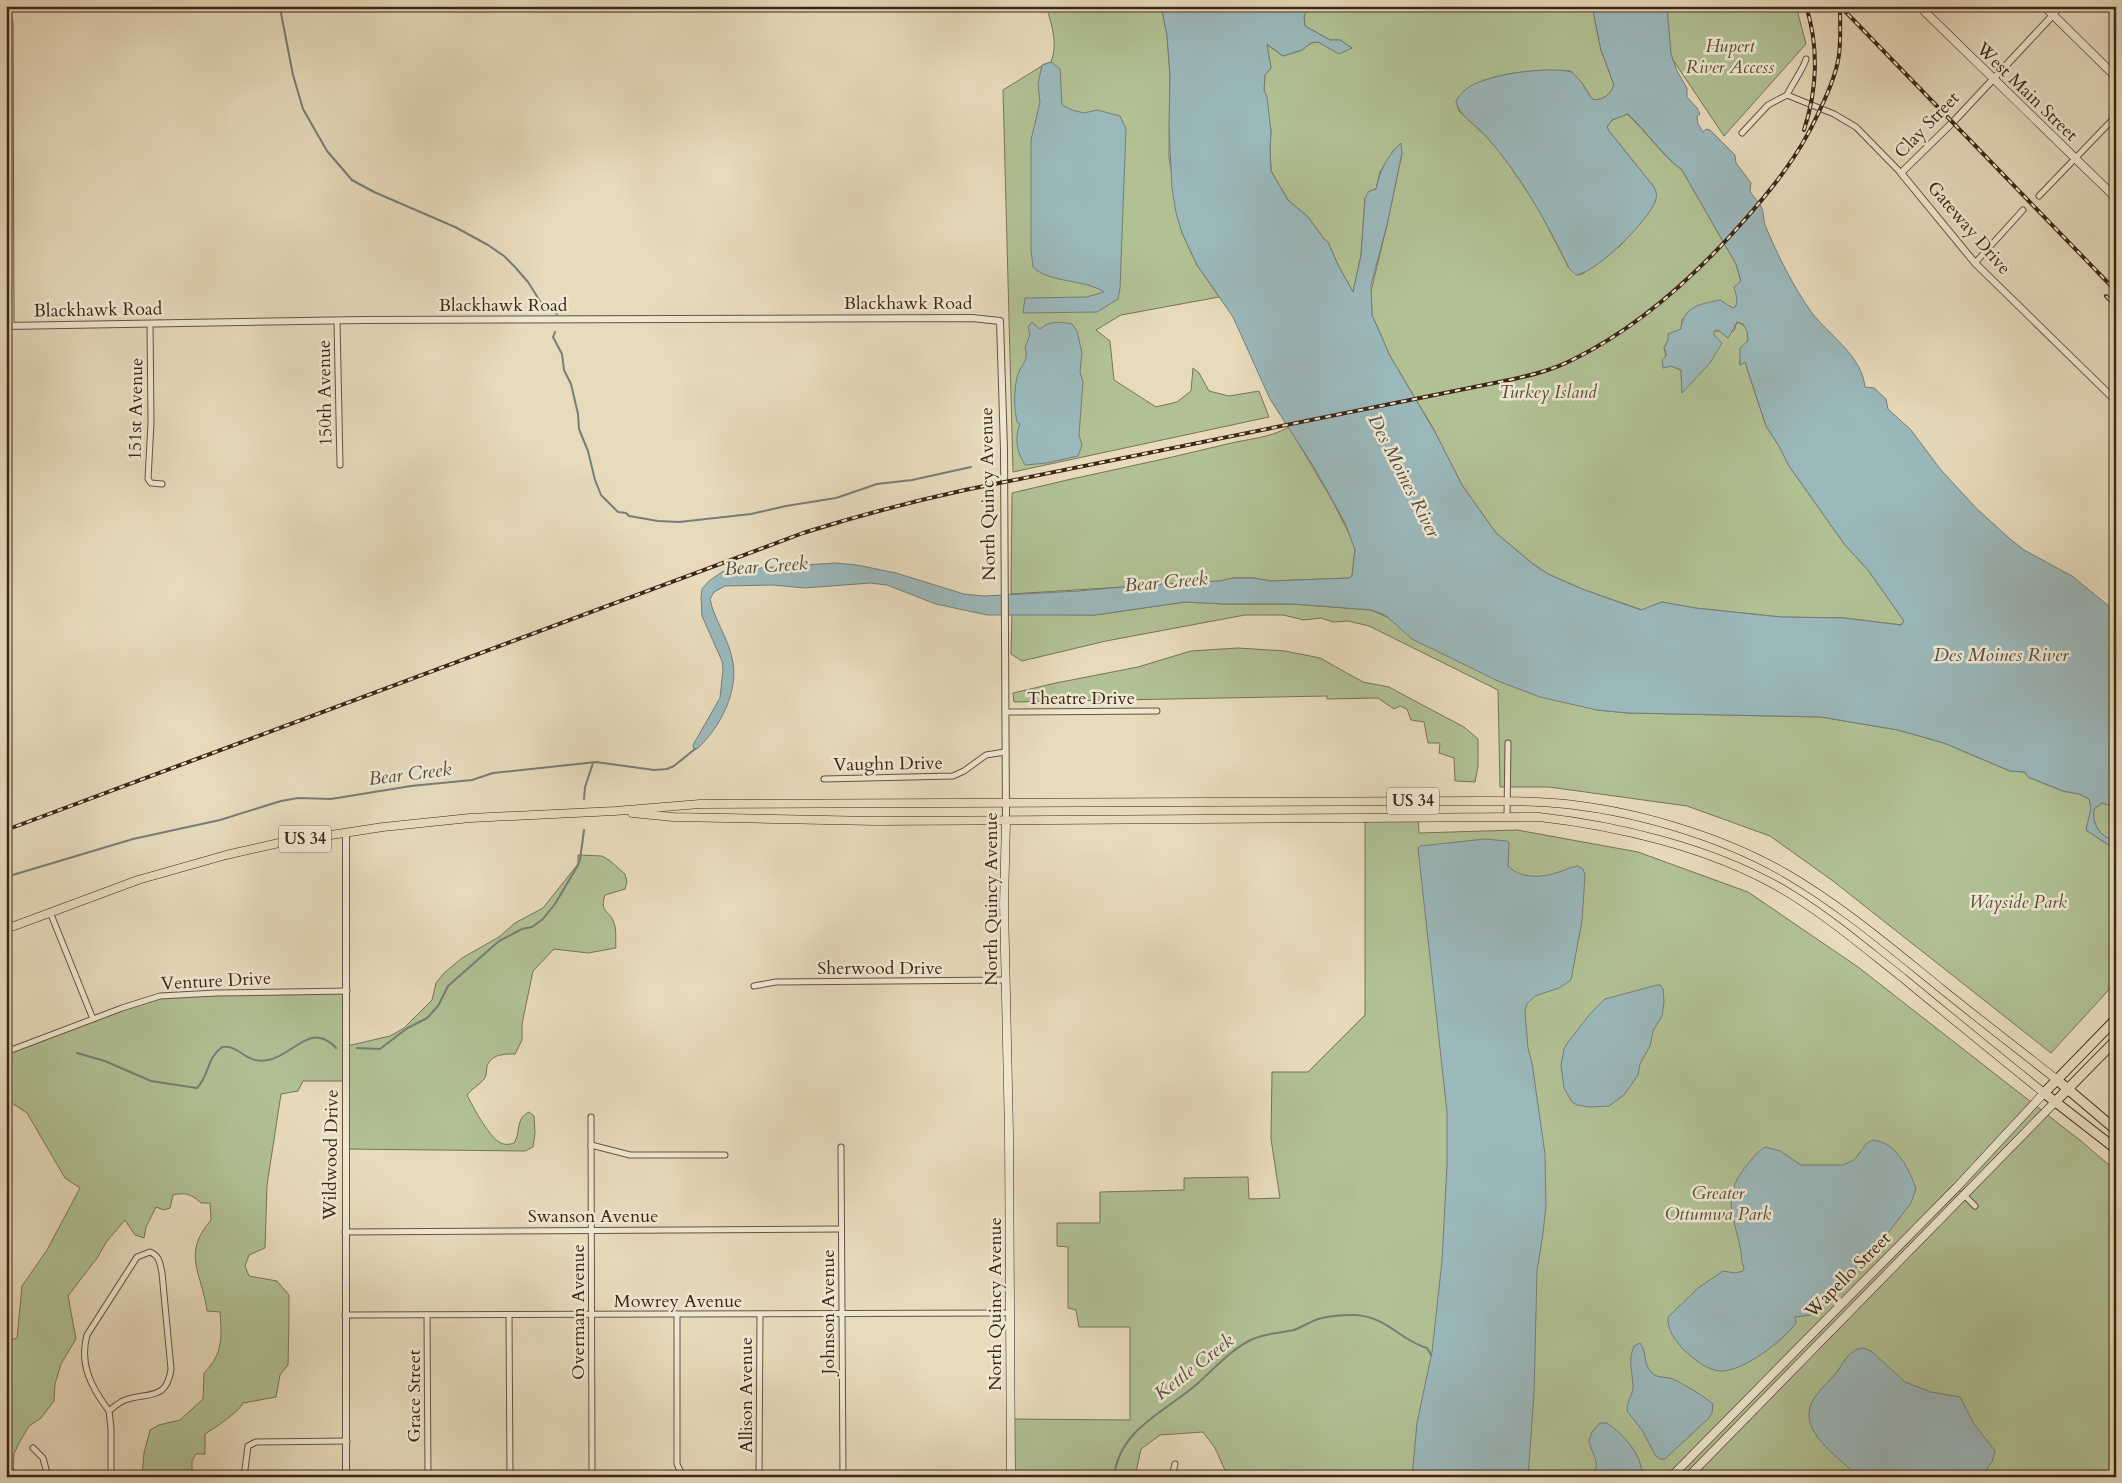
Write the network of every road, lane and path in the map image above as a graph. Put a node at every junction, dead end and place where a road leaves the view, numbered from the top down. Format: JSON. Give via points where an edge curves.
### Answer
{"nodes":[{"id":1,"x":1919,"y":6,"type":"edge"},
{"id":2,"x":2044,"y":6,"type":"edge"},
{"id":3,"x":2061,"y":6,"type":"edge"},
{"id":4,"x":2053,"y":15,"type":"junction"},
{"id":5,"x":10,"y":22,"type":"dead end"},
{"id":6,"x":1806,"y":59,"type":"dead end"},
{"id":7,"x":2116,"y":77,"type":"edge"},
{"id":8,"x":1993,"y":80,"type":"junction"},
{"id":9,"x":1787,"y":95,"type":"junction"},
{"id":10,"x":2116,"y":116,"type":"edge"},
{"id":11,"x":1742,"y":133,"type":"dead end"},
{"id":12,"x":2074,"y":159,"type":"junction"},
{"id":13,"x":1901,"y":173,"type":"junction"},
{"id":14,"x":2039,"y":196,"type":"dead end"},
{"id":15,"x":2116,"y":198,"type":"edge"},
{"id":16,"x":2023,"y":210,"type":"dead end"},
{"id":17,"x":1975,"y":263,"type":"junction"},
{"id":18,"x":1000,"y":320,"type":"joint"},
{"id":19,"x":337,"y":321,"type":"junction"},
{"id":20,"x":150,"y":324,"type":"junction"},
{"id":21,"x":9,"y":326,"type":"edge"},
{"id":22,"x":2116,"y":401,"type":"edge"},
{"id":23,"x":340,"y":465,"type":"dead end"},
{"id":24,"x":162,"y":484,"type":"dead end"},
{"id":25,"x":1158,"y":711,"type":"dead end"},
{"id":26,"x":1005,"y":712,"type":"junction"},
{"id":27,"x":1508,"y":744,"type":"dead end"},
{"id":28,"x":1005,"y":752,"type":"junction"},
{"id":29,"x":824,"y":779,"type":"dead end"},
{"id":30,"x":1507,"y":801,"type":"junction"},
{"id":31,"x":1006,"y":802,"type":"junction"},
{"id":32,"x":615,"y":811,"type":"junction"},
{"id":33,"x":1507,"y":817,"type":"junction"},
{"id":34,"x":1006,"y":820,"type":"junction"},
{"id":35,"x":346,"y":833,"type":"junction"},
{"id":36,"x":50,"y":912,"type":"junction"},
{"id":37,"x":6,"y":929,"type":"edge"},
{"id":38,"x":1005,"y":980,"type":"junction"},
{"id":39,"x":754,"y":986,"type":"dead end"},
{"id":40,"x":347,"y":992,"type":"junction"},
{"id":41,"x":93,"y":1019,"type":"junction"},
{"id":42,"x":2116,"y":1019,"type":"edge"},
{"id":43,"x":2116,"y":1040,"type":"edge"},
{"id":44,"x":6,"y":1052,"type":"edge"},
{"id":45,"x":2056,"y":1079,"type":"junction"},
{"id":46,"x":2068,"y":1089,"type":"junction"},
{"id":47,"x":2044,"y":1093,"type":"junction"},
{"id":48,"x":2055,"y":1102,"type":"junction"},
{"id":49,"x":591,"y":1117,"type":"dead end"},
{"id":50,"x":2116,"y":1130,"type":"edge"},
{"id":51,"x":591,"y":1145,"type":"junction"},
{"id":52,"x":841,"y":1147,"type":"dead end"},
{"id":53,"x":2116,"y":1149,"type":"edge"},
{"id":54,"x":725,"y":1155,"type":"dead end"},
{"id":55,"x":1963,"y":1194,"type":"junction"},
{"id":56,"x":1975,"y":1206,"type":"dead end"},
{"id":57,"x":841,"y":1229,"type":"junction"},
{"id":58,"x":592,"y":1230,"type":"junction"},
{"id":59,"x":345,"y":1232,"type":"junction"},
{"id":60,"x":1010,"y":1313,"type":"junction"},
{"id":61,"x":677,"y":1314,"type":"junction"},
{"id":62,"x":760,"y":1314,"type":"junction"},
{"id":63,"x":842,"y":1314,"type":"junction"},
{"id":64,"x":427,"y":1315,"type":"junction"},
{"id":65,"x":509,"y":1315,"type":"junction"},
{"id":66,"x":591,"y":1315,"type":"junction"},
{"id":67,"x":345,"y":1316,"type":"junction"},
{"id":68,"x":108,"y":1411,"type":"junction"},
{"id":69,"x":346,"y":1441,"type":"junction"},
{"id":70,"x":33,"y":1448,"type":"dead end"},
{"id":71,"x":1175,"y":1464,"type":"dead end"},
{"id":72,"x":48,"y":1477,"type":"edge"},
{"id":73,"x":112,"y":1477,"type":"edge"},
{"id":74,"x":244,"y":1477,"type":"edge"},
{"id":75,"x":346,"y":1477,"type":"edge"},
{"id":76,"x":428,"y":1477,"type":"edge"},
{"id":77,"x":510,"y":1477,"type":"edge"},
{"id":78,"x":592,"y":1477,"type":"edge"},
{"id":79,"x":690,"y":1477,"type":"edge"},
{"id":80,"x":759,"y":1477,"type":"edge"},
{"id":81,"x":843,"y":1477,"type":"edge"},
{"id":82,"x":1011,"y":1477,"type":"edge"},
{"id":83,"x":1172,"y":1477,"type":"edge"},
{"id":84,"x":1671,"y":1477,"type":"edge"},
{"id":85,"x":1688,"y":1477,"type":"edge"}],
"edges":[{"from":1,"to":8,"type":"main road","name":"West Main Street"},
{"from":2,"to":4,"type":"main road"},
{"from":3,"to":4,"type":"street"},
{"from":4,"to":7,"type":"main road"},
{"from":4,"to":8,"type":"street","name":"Clay Street"},
{"from":5,"to":21,"type":"street"},
{"from":6,"to":9,"type":"street"},
{"from":8,"to":12,"type":"main road","name":"West Main Street"},
{"from":8,"to":13,"type":"street","name":"Clay Street"},
{"from":9,"to":11,"type":"street","via":[[1768,105]]},
{"from":9,"to":13,"type":"street","name":"Gateway Drive","via":[[1839,116],[1856,127]]},
{"from":10,"to":12,"type":"street"},
{"from":12,"to":14,"type":"street"},
{"from":12,"to":15,"type":"main road","name":"West Main Street"},
{"from":13,"to":17,"type":"street","name":"Gateway Drive"},
{"from":16,"to":17,"type":"street"},
{"from":17,"to":22,"type":"street","name":"Gateway Drive"},
{"from":18,"to":19,"type":"street","name":"Blackhawk Road"},
{"from":18,"to":26,"type":"street","name":"North Quincy Avenue"},
{"from":19,"to":20,"type":"street","name":"Blackhawk Road"},
{"from":19,"to":23,"type":"street","name":"150th Avenue"},
{"from":20,"to":21,"type":"street","name":"Blackhawk Road"},
{"from":20,"to":24,"type":"street","name":"151st Avenue","via":[[148,479],[151,483]]},
{"from":25,"to":26,"type":"street","name":"Theatre Drive"},
{"from":26,"to":28,"type":"street","name":"North Quincy Avenue"},
{"from":27,"to":30,"type":"street"},
{"from":28,"to":29,"type":"street","name":"Vaughn Drive","via":[[986,755],[953,776]]},
{"from":28,"to":31,"type":"street","name":"North Quincy Avenue"},
{"from":30,"to":31,"type":"main road","number":"US 34"},
{"from":30,"to":33,"type":"street"},
{"from":30,"to":45,"type":"main road","number":"US 34","via":[[1554,802],[1635,816],[1690,832],[1784,872],[1834,903],[1880,938]]},
{"from":31,"to":32,"type":"main road","number":"US 34","via":[[700,804]]},
{"from":31,"to":34,"type":"street","name":"North Quincy Avenue"},
{"from":32,"to":34,"type":"main road","number":"US 34","via":[[673,817]]},
{"from":32,"to":35,"type":"main road","number":"US 34","via":[[502,815]]},
{"from":33,"to":34,"type":"main road","number":"US 34"},
{"from":33,"to":47,"type":"main road","number":"US 34","via":[[1573,821],[1648,836],[1702,854],[1777,886],[1832,922]]},
{"from":34,"to":38,"type":"main road","name":"North Quincy Avenue"},
{"from":35,"to":36,"type":"main road","number":"US 34","via":[[248,850],[161,872]]},
{"from":35,"to":40,"type":"street","name":"Wildwood Drive"},
{"from":36,"to":37,"type":"main road","number":"US 34"},
{"from":36,"to":41,"type":"street"},
{"from":38,"to":39,"type":"street","name":"Sherwood Drive","via":[[776,982]]},
{"from":38,"to":60,"type":"main road","name":"North Quincy Avenue"},
{"from":40,"to":41,"type":"street","name":"Venture Drive","via":[[160,996]]},
{"from":40,"to":59,"type":"street","name":"Wildwood Drive"},
{"from":41,"to":44,"type":"street","name":"Venture Drive"},
{"from":42,"to":45,"type":"highway"},
{"from":43,"to":46,"type":"highway"},
{"from":45,"to":46,"type":"highway","number":"US 34"},
{"from":45,"to":47,"type":"highway"},
{"from":46,"to":48,"type":"highway"},
{"from":46,"to":50,"type":"highway","number":"US 34"},
{"from":47,"to":48,"type":"highway","number":"US 34"},
{"from":47,"to":84,"type":"main road","name":"Wapello Street","via":[[1957,1187]]},
{"from":48,"to":53,"type":"highway","number":"US 34"},
{"from":48,"to":55,"type":"main road","name":"Wapello Street"},
{"from":49,"to":51,"type":"street","name":"Overman Avenue"},
{"from":51,"to":54,"type":"street","via":[[630,1155]]},
{"from":51,"to":58,"type":"street","name":"Overman Avenue"},
{"from":52,"to":57,"type":"street","name":"Johnson Avenue"},
{"from":55,"to":56,"type":"street"},
{"from":55,"to":85,"type":"main road","name":"Wapello Street"},
{"from":57,"to":58,"type":"street","name":"Swanson Avenue"},
{"from":57,"to":63,"type":"street","name":"Johnson Avenue"},
{"from":58,"to":59,"type":"street","name":"Swanson Avenue"},
{"from":58,"to":66,"type":"street","name":"Overman Avenue"},
{"from":59,"to":67,"type":"street","name":"Wildwood Drive"},
{"from":60,"to":63,"type":"street","name":"Mowrey Avenue"},
{"from":60,"to":82,"type":"main road","name":"North Quincy Avenue"},
{"from":61,"to":62,"type":"street","name":"Mowrey Avenue"},
{"from":61,"to":66,"type":"street","name":"Mowrey Avenue"},
{"from":61,"to":79,"type":"street","via":[[678,1468]]},
{"from":62,"to":63,"type":"street","name":"Mowrey Avenue"},
{"from":62,"to":80,"type":"street","name":"Allison Avenue"},
{"from":63,"to":81,"type":"street","name":"Johnson Avenue"},
{"from":64,"to":65,"type":"street","name":"Mowrey Avenue"},
{"from":64,"to":67,"type":"street","name":"Mowrey Avenue"},
{"from":64,"to":76,"type":"street","name":"Grace Street"},
{"from":65,"to":66,"type":"street","name":"Mowrey Avenue"},
{"from":65,"to":77,"type":"street"},
{"from":66,"to":78,"type":"street","name":"Overman Avenue"},
{"from":67,"to":69,"type":"street","name":"Wildwood Drive"},
{"from":68,"to":68,"type":"street","via":[[87,1374],[85,1341],[137,1257],[150,1252],[159,1258],[162,1273],[170,1380],[155,1394],[122,1400]]},
{"from":68,"to":73,"type":"street","via":[[112,1428]]},
{"from":69,"to":74,"type":"street","via":[[256,1442],[248,1446]]},
{"from":69,"to":75,"type":"street","name":"Wildwood Drive"},
{"from":70,"to":72,"type":"street","via":[[43,1458]]},
{"from":71,"to":83,"type":"street"}]}
